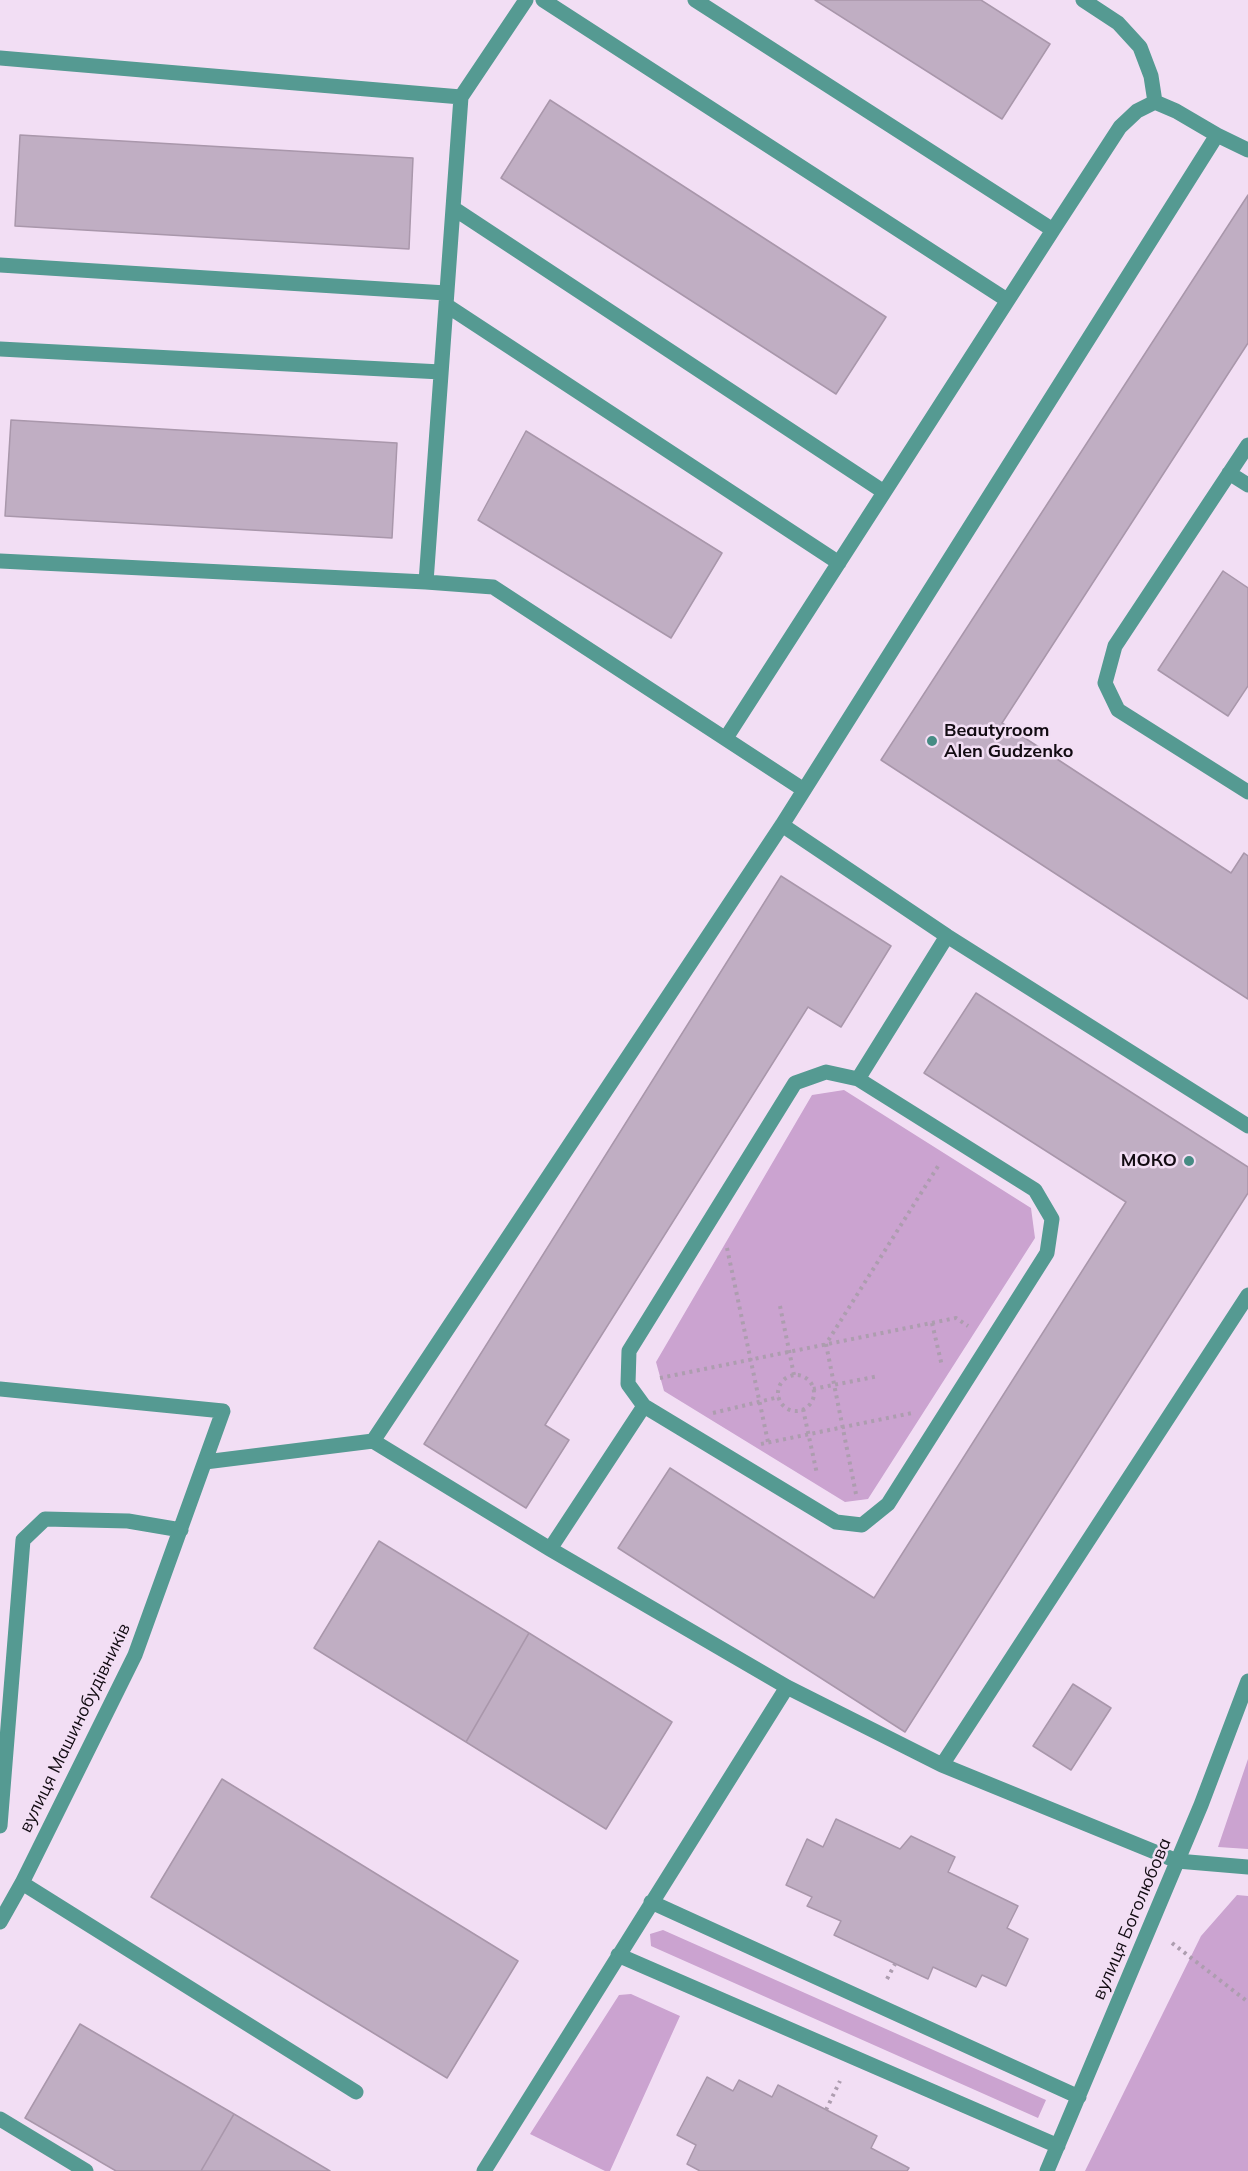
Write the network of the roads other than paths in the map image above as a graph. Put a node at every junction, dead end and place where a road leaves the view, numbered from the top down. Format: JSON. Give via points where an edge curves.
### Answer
{"nodes":[{"id":1,"x":526,"y":0,"type":"edge"},
{"id":2,"x":543,"y":0,"type":"edge"},
{"id":3,"x":695,"y":0,"type":"edge"},
{"id":4,"x":1083,"y":0,"type":"edge"},
{"id":5,"x":0,"y":58,"type":"edge"},
{"id":6,"x":461,"y":97,"type":"junction"},
{"id":7,"x":1155,"y":102,"type":"junction"},
{"id":8,"x":1217,"y":135,"type":"junction"},
{"id":9,"x":1248,"y":150,"type":"edge"},
{"id":10,"x":453,"y":208,"type":"junction"},
{"id":11,"x":1053,"y":230,"type":"junction"},
{"id":12,"x":0,"y":265,"type":"edge"},
{"id":13,"x":446,"y":299,"type":"junction"},
{"id":14,"x":1007,"y":300,"type":"junction"},
{"id":15,"x":0,"y":349,"type":"edge"},
{"id":16,"x":441,"y":372,"type":"junction"},
{"id":17,"x":1248,"y":445,"type":"edge"},
{"id":18,"x":1229,"y":473,"type":"junction"},
{"id":19,"x":1248,"y":485,"type":"edge"},
{"id":20,"x":884,"y":492,"type":"junction"},
{"id":21,"x":0,"y":561,"type":"edge"},
{"id":22,"x":839,"y":563,"type":"junction"},
{"id":23,"x":426,"y":582,"type":"junction"},
{"id":24,"x":726,"y":738,"type":"junction"},
{"id":25,"x":804,"y":789,"type":"junction"},
{"id":26,"x":1248,"y":792,"type":"edge"},
{"id":27,"x":782,"y":825,"type":"junction"},
{"id":28,"x":947,"y":936,"type":"junction"},
{"id":29,"x":858,"y":1079,"type":"junction"},
{"id":30,"x":1248,"y":1126,"type":"edge"},
{"id":31,"x":1248,"y":1295,"type":"edge"},
{"id":32,"x":0,"y":1389,"type":"edge"},
{"id":33,"x":644,"y":1406,"type":"junction"},
{"id":34,"x":373,"y":1441,"type":"junction"},
{"id":35,"x":205,"y":1462,"type":"junction"},
{"id":36,"x":181,"y":1530,"type":"junction"},
{"id":37,"x":550,"y":1549,"type":"junction"},
{"id":38,"x":1248,"y":1681,"type":"edge"},
{"id":39,"x":787,"y":1687,"type":"junction"},
{"id":40,"x":942,"y":1765,"type":"junction"},
{"id":41,"x":0,"y":1826,"type":"edge"},
{"id":42,"x":1177,"y":1862,"type":"junction"},
{"id":43,"x":1248,"y":1867,"type":"edge"},
{"id":44,"x":22,"y":1883,"type":"junction"},
{"id":45,"x":651,"y":1902,"type":"junction"},
{"id":46,"x":0,"y":1922,"type":"edge"},
{"id":47,"x":618,"y":1955,"type":"junction"},
{"id":48,"x":356,"y":2092,"type":"dead end"},
{"id":49,"x":1079,"y":2097,"type":"junction"},
{"id":50,"x":0,"y":2119,"type":"edge"},
{"id":51,"x":1058,"y":2146,"type":"junction"},
{"id":52,"x":86,"y":2171,"type":"edge"},
{"id":53,"x":484,"y":2171,"type":"edge"},
{"id":54,"x":1047,"y":2171,"type":"edge"}],
"edges":[{"from":1,"to":6,"type":"street"},
{"from":2,"to":14,"type":"street"},
{"from":3,"to":11,"type":"street"},
{"from":4,"to":7,"type":"street","via":[[1118,23],[1140,47],[1152,76]]},
{"from":5,"to":6,"type":"street"},
{"from":6,"to":10,"type":"street"},
{"from":7,"to":8,"type":"street"},
{"from":7,"to":11,"type":"street","via":[[1137,111],[1120,127]]},
{"from":8,"to":9,"type":"street"},
{"from":8,"to":25,"type":"street"},
{"from":10,"to":13,"type":"street"},
{"from":10,"to":20,"type":"street"},
{"from":11,"to":14,"type":"street"},
{"from":12,"to":13,"type":"street"},
{"from":13,"to":16,"type":"street"},
{"from":13,"to":22,"type":"street"},
{"from":14,"to":20,"type":"street"},
{"from":15,"to":16,"type":"street"},
{"from":16,"to":23,"type":"street"},
{"from":17,"to":18,"type":"street"},
{"from":18,"to":19,"type":"street"},
{"from":18,"to":26,"type":"street","via":[[1115,646],[1105,683],[1118,710]]},
{"from":20,"to":22,"type":"street"},
{"from":21,"to":23,"type":"street"},
{"from":22,"to":24,"type":"street"},
{"from":23,"to":24,"type":"street","via":[[493,587]]},
{"from":24,"to":25,"type":"street"},
{"from":25,"to":27,"type":"street"},
{"from":27,"to":28,"type":"street"},
{"from":27,"to":34,"type":"street"},
{"from":28,"to":29,"type":"street"},
{"from":28,"to":30,"type":"street"},
{"from":29,"to":33,"type":"street","via":[[826,1072],[795,1083],[629,1351],[628,1384]]},
{"from":29,"to":33,"type":"street","via":[[1035,1190],[1052,1219],[1047,1253],[888,1504],[862,1525],[836,1522]]},
{"from":31,"to":40,"type":"street"},
{"from":32,"to":35,"type":"street","name":"вулиця Машинобудівників","via":[[223,1411]]},
{"from":33,"to":37,"type":"street"},
{"from":34,"to":35,"type":"street"},
{"from":34,"to":37,"type":"street"},
{"from":35,"to":36,"type":"street","name":"вулиця Машинобудівників"},
{"from":36,"to":41,"type":"street","via":[[128,1521],[45,1519],[23,1540]]},
{"from":36,"to":44,"type":"street","name":"вулиця Машинобудівників","via":[[135,1655]]},
{"from":37,"to":39,"type":"street"},
{"from":38,"to":42,"type":"street","name":"вулиця Боголюбова"},
{"from":39,"to":40,"type":"street"},
{"from":39,"to":45,"type":"street"},
{"from":40,"to":42,"type":"street"},
{"from":42,"to":43,"type":"street"},
{"from":42,"to":49,"type":"street","name":"вулиця Боголюбова"},
{"from":44,"to":46,"type":"street","name":"вулиця Машинобудівників"},
{"from":44,"to":48,"type":"street"},
{"from":45,"to":47,"type":"street"},
{"from":45,"to":49,"type":"street"},
{"from":47,"to":51,"type":"street"},
{"from":47,"to":53,"type":"street"},
{"from":49,"to":51,"type":"street","name":"вулиця Боголюбова"},
{"from":50,"to":52,"type":"street"},
{"from":51,"to":54,"type":"street","name":"вулиця Боголюбова"}]}
